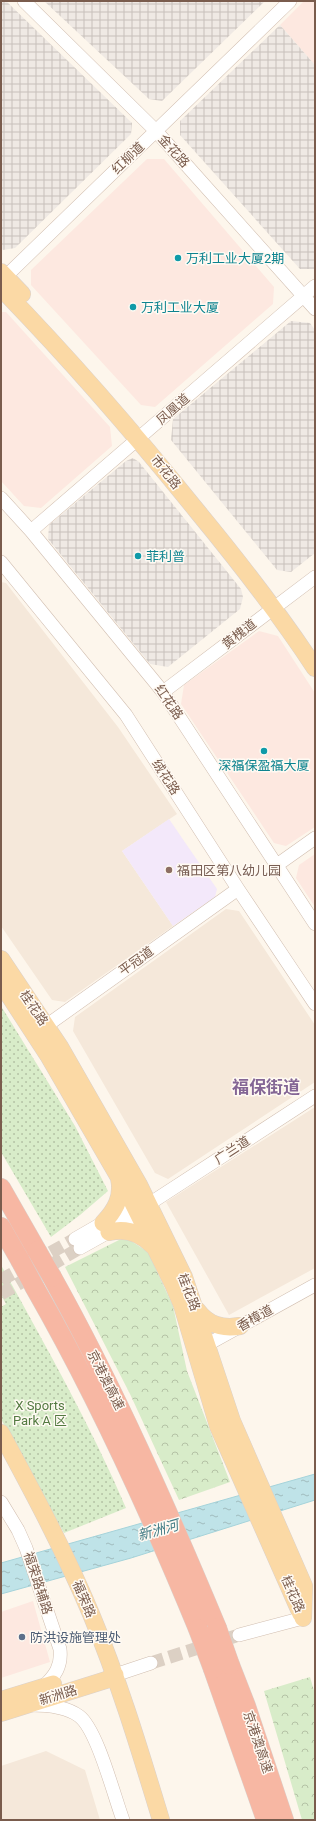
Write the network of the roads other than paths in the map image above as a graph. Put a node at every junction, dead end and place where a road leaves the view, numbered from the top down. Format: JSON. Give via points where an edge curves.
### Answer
{"nodes":[{"id":1,"x":24,"y":1,"type":"edge"},
{"id":2,"x":290,"y":1,"type":"edge"},
{"id":3,"x":156,"y":131,"type":"junction"},
{"id":4,"x":2,"y":280,"type":"edge"},
{"id":5,"x":315,"y":286,"type":"edge"},
{"id":6,"x":304,"y":296,"type":"junction"},
{"id":7,"x":315,"y":309,"type":"edge"},
{"id":8,"x":143,"y":435,"type":"junction"},
{"id":9,"x":1,"y":498,"type":"edge"},
{"id":10,"x":31,"y":531,"type":"junction"},
{"id":11,"x":1,"y":562,"type":"edge"},
{"id":12,"x":315,"y":577,"type":"edge"},
{"id":13,"x":278,"y":604,"type":"junction"},
{"id":14,"x":315,"y":648,"type":"edge"},
{"id":15,"x":315,"y":668,"type":"edge"},
{"id":16,"x":163,"y":692,"type":"junction"},
{"id":17,"x":315,"y":838,"type":"edge"},
{"id":18,"x":276,"y":865,"type":"junction"},
{"id":19,"x":238,"y":889,"type":"junction"},
{"id":20,"x":315,"y":924,"type":"edge"},
{"id":21,"x":1,"y":959,"type":"edge"},
{"id":22,"x":1,"y":983,"type":"edge"},
{"id":23,"x":315,"y":1004,"type":"edge"},
{"id":24,"x":41,"y":1030,"type":"junction"},
{"id":25,"x":315,"y":1096,"type":"edge"},
{"id":26,"x":119,"y":1178,"type":"junction"},
{"id":27,"x":1,"y":1188,"type":"edge"},
{"id":28,"x":141,"y":1208,"type":"junction"},
{"id":29,"x":1,"y":1227,"type":"edge"},
{"id":30,"x":106,"y":1227,"type":"junction"},
{"id":31,"x":77,"y":1244,"type":"tunnel mouth"},
{"id":32,"x":156,"y":1248,"type":"junction"},
{"id":33,"x":315,"y":1285,"type":"edge"},
{"id":34,"x":195,"y":1308,"type":"junction"},
{"id":35,"x":240,"y":1326,"type":"junction"},
{"id":36,"x":202,"y":1348,"type":"junction"},
{"id":37,"x":1,"y":1433,"type":"edge"},
{"id":38,"x":1,"y":1456,"type":"edge"},
{"id":39,"x":148,"y":1488,"type":"junction"},
{"id":40,"x":1,"y":1502,"type":"edge"},
{"id":41,"x":49,"y":1537,"type":"junction"},
{"id":42,"x":303,"y":1618,"type":"joint"},
{"id":43,"x":239,"y":1635,"type":"tunnel mouth"},
{"id":44,"x":150,"y":1663,"type":"tunnel mouth"},
{"id":45,"x":221,"y":1667,"type":"junction"},
{"id":46,"x":107,"y":1675,"type":"junction"},
{"id":47,"x":43,"y":1687,"type":"junction"},
{"id":48,"x":1,"y":1700,"type":"edge"},
{"id":49,"x":26,"y":1705,"type":"junction"},
{"id":50,"x":1,"y":1713,"type":"edge"},
{"id":51,"x":123,"y":1820,"type":"edge"},
{"id":52,"x":150,"y":1820,"type":"edge"},
{"id":53,"x":161,"y":1820,"type":"edge"},
{"id":54,"x":266,"y":1820,"type":"edge"},
{"id":55,"x":284,"y":1820,"type":"edge"}],
"edges":[{"from":1,"to":3,"type":"street","name":"金花路"},
{"from":2,"to":3,"type":"street","name":"红柳道"},
{"from":3,"to":4,"type":"street","name":"红柳道"},
{"from":3,"to":6,"type":"street","name":"金花路"},
{"from":4,"to":8,"type":"main road","name":"市花路"},
{"from":5,"to":6,"type":"street","name":"凤凰道"},
{"from":6,"to":7,"type":"street","name":"金花路"},
{"from":6,"to":8,"type":"street","name":"凤凰道"},
{"from":8,"to":10,"type":"street","name":"凤凰道"},
{"from":8,"to":13,"type":"main road","name":"市花路"},
{"from":9,"to":10,"type":"street","name":"红花路"},
{"from":10,"to":16,"type":"street","name":"红花路"},
{"from":11,"to":19,"type":"street","name":"绒花路","via":[[126,715]]},
{"from":12,"to":13,"type":"street","name":"黄槐道"},
{"from":13,"to":14,"type":"main road","name":"市花路"},
{"from":13,"to":15,"type":"main road","name":"市花路"},
{"from":13,"to":16,"type":"street","name":"黄槐道"},
{"from":16,"to":18,"type":"street","name":"红花路"},
{"from":17,"to":18,"type":"street"},
{"from":18,"to":20,"type":"street","name":"红花路"},
{"from":19,"to":23,"type":"street","name":"绒花路"},
{"from":19,"to":24,"type":"street","name":"平冠道"},
{"from":21,"to":24,"type":"main road","name":"桂花路"},
{"from":22,"to":24,"type":"main road","name":"桂花路"},
{"from":24,"to":26,"type":"main road","name":"桂花路"},
{"from":24,"to":28,"type":"main road","name":"桂花路"},
{"from":25,"to":28,"type":"street","name":"广兰道"},
{"from":26,"to":28,"type":"main road","name":"桂花路"},
{"from":26,"to":30,"type":"main road","via":[[121,1187],[118,1203]]},
{"from":27,"to":39,"type":"highway","name":"京港澳高速","bridge":true,"via":[[116,1398]]},
{"from":28,"to":30,"type":"street","name":"广兰道"},
{"from":28,"to":32,"type":"main road","name":"桂花路"},
{"from":28,"to":34,"type":"main road","name":"桂花路","via":[[184,1277]]},
{"from":29,"to":39,"type":"highway","name":"京港澳高速","bridge":true},
{"from":30,"to":31,"type":"street","name":"广兰道"},
{"from":30,"to":32,"type":"main road","via":[[133,1232]]},
{"from":32,"to":36,"type":"main road","name":"桂花路"},
{"from":33,"to":35,"type":"street","name":"香樟道"},
{"from":34,"to":35,"type":"main road","via":[[213,1324],[231,1328]]},
{"from":34,"to":36,"type":"main road","name":"桂花路"},
{"from":35,"to":36,"type":"street","name":"香樟道"},
{"from":36,"to":42,"type":"main road","name":"桂花路","via":[[214,1413],[239,1455],[283,1554]]},
{"from":37,"to":41,"type":"main road","name":"福荣路"},
{"from":38,"to":41,"type":"main road","name":"福荣路"},
{"from":39,"to":45,"type":"highway","bridge":true},
{"from":40,"to":47,"type":"street","name":"福荣路辅路","via":[[26,1548],[60,1649],[58,1670]]},
{"from":41,"to":46,"type":"main road","name":"福荣路","via":[[73,1585]]},
{"from":42,"to":43,"type":"street"},
{"from":44,"to":46,"type":"street","name":"新洲路"},
{"from":45,"to":54,"type":"highway","name":"京港澳高速"},
{"from":45,"to":55,"type":"highway","name":"京港澳高速","via":[[246,1706]]},
{"from":46,"to":47,"type":"main road","name":"新洲路"},
{"from":46,"to":49,"type":"main road","name":"新洲路"},
{"from":46,"to":52,"type":"main road","name":"福荣路"},
{"from":46,"to":53,"type":"main road","name":"福荣路"},
{"from":47,"to":48,"type":"main road","name":"新洲路"},
{"from":49,"to":50,"type":"main road","name":"新洲路"},
{"from":49,"to":51,"type":"street","via":[[66,1710],[80,1716],[93,1734]]}]}
